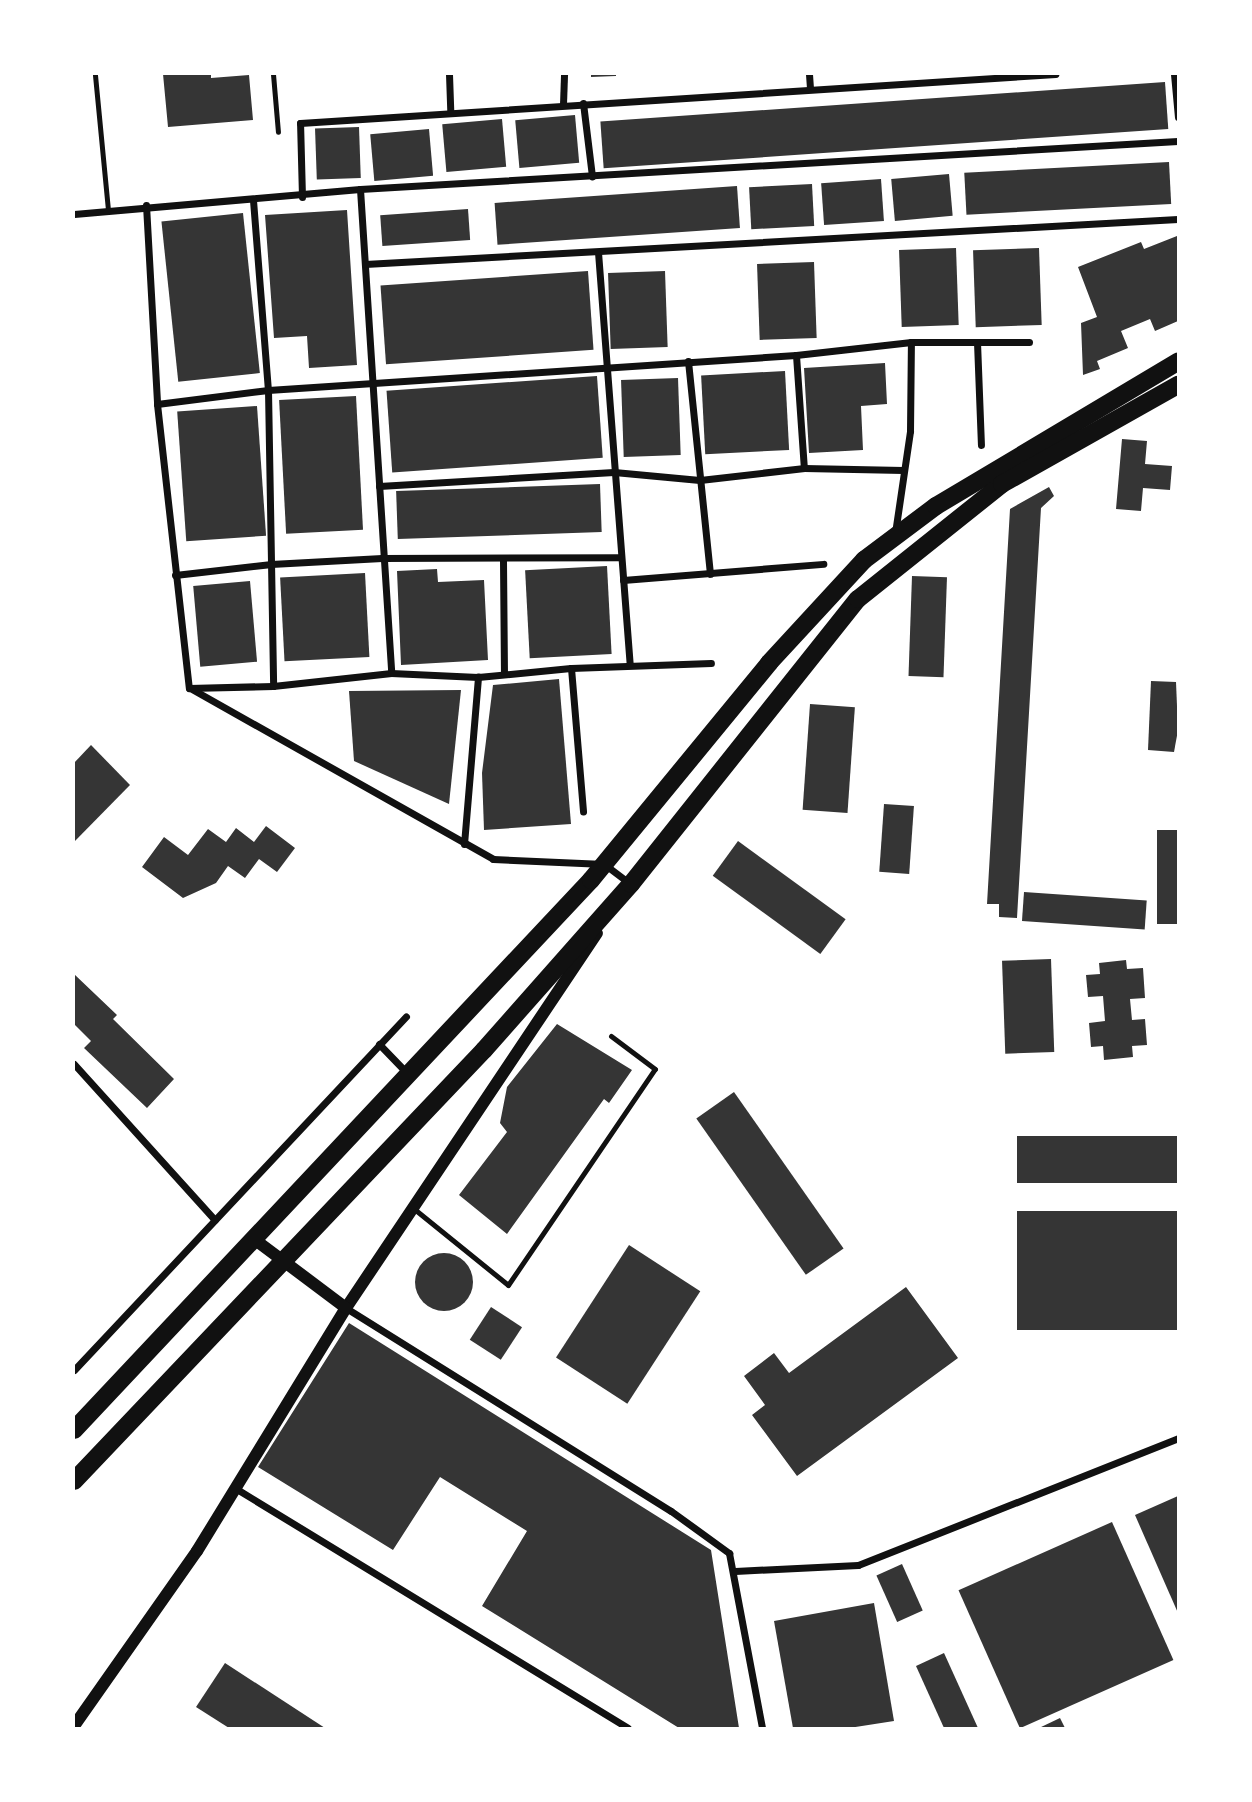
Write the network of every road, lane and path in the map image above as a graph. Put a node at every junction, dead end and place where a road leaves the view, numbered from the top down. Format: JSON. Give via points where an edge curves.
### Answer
{"nodes":[{"id":1,"x":273,"y":74,"type":"edge"},
{"id":2,"x":449,"y":74,"type":"edge"},
{"id":3,"x":564,"y":74,"type":"edge"},
{"id":4,"x":808,"y":74,"type":"edge"},
{"id":5,"x":1055,"y":74,"type":"edge"},
{"id":6,"x":1174,"y":74,"type":"edge"},
{"id":7,"x":95,"y":75,"type":"edge"},
{"id":8,"x":810,"y":89,"type":"junction"},
{"id":9,"x":583,"y":103,"type":"junction"},
{"id":10,"x":564,"y":104,"type":"junction"},
{"id":11,"x":450,"y":111,"type":"junction"},
{"id":12,"x":1178,"y":117,"type":"edge"},
{"id":13,"x":278,"y":132,"type":"dead end"},
{"id":14,"x":1178,"y":141,"type":"edge"},
{"id":15,"x":592,"y":176,"type":"junction"},
{"id":16,"x":360,"y":189,"type":"junction"},
{"id":17,"x":302,"y":197,"type":"junction"},
{"id":18,"x":253,"y":200,"type":"junction"},
{"id":19,"x":146,"y":205,"type":"junction"},
{"id":20,"x":108,"y":210,"type":"junction"},
{"id":21,"x":74,"y":214,"type":"edge"},
{"id":22,"x":1178,"y":219,"type":"edge"},
{"id":23,"x":598,"y":251,"type":"junction"},
{"id":24,"x":365,"y":264,"type":"junction"},
{"id":25,"x":911,"y":341,"type":"junction"},
{"id":26,"x":977,"y":342,"type":"junction"},
{"id":27,"x":1029,"y":342,"type":"dead end"},
{"id":28,"x":796,"y":355,"type":"junction"},
{"id":29,"x":688,"y":361,"type":"junction"},
{"id":30,"x":1178,"y":362,"type":"edge"},
{"id":31,"x":607,"y":367,"type":"junction"},
{"id":32,"x":370,"y":383,"type":"junction"},
{"id":33,"x":1178,"y":385,"type":"edge"},
{"id":34,"x":268,"y":390,"type":"junction"},
{"id":35,"x":157,"y":404,"type":"junction"},
{"id":36,"x":981,"y":445,"type":"dead end"},
{"id":37,"x":804,"y":468,"type":"junction"},
{"id":38,"x":903,"y":470,"type":"junction"},
{"id":39,"x":614,"y":472,"type":"junction"},
{"id":40,"x":700,"y":480,"type":"junction"},
{"id":41,"x":379,"y":486,"type":"junction"},
{"id":42,"x":894,"y":537,"type":"junction"},
{"id":43,"x":621,"y":557,"type":"junction"},
{"id":44,"x":382,"y":558,"type":"junction"},
{"id":45,"x":503,"y":561,"type":"junction"},
{"id":46,"x":271,"y":564,"type":"junction"},
{"id":47,"x":823,"y":564,"type":"dead end"},
{"id":48,"x":710,"y":574,"type":"junction"},
{"id":49,"x":175,"y":575,"type":"junction"},
{"id":50,"x":623,"y":580,"type":"junction"},
{"id":51,"x":711,"y":663,"type":"dead end"},
{"id":52,"x":630,"y":664,"type":"junction"},
{"id":53,"x":571,"y":668,"type":"junction"},
{"id":54,"x":504,"y":672,"type":"junction"},
{"id":55,"x":391,"y":673,"type":"junction"},
{"id":56,"x":478,"y":677,"type":"junction"},
{"id":57,"x":273,"y":686,"type":"junction"},
{"id":58,"x":189,"y":688,"type":"junction"},
{"id":59,"x":583,"y":811,"type":"dead end"},
{"id":60,"x":464,"y":844,"type":"junction"},
{"id":61,"x":604,"y":864,"type":"junction"},
{"id":62,"x":631,"y":884,"type":"junction"},
{"id":63,"x":406,"y":1016,"type":"dead end"},
{"id":64,"x":611,"y":1036,"type":"dead end"},
{"id":65,"x":379,"y":1044,"type":"junction"},
{"id":66,"x":74,"y":1064,"type":"edge"},
{"id":67,"x":408,"y":1074,"type":"junction"},
{"id":68,"x":412,"y":1207,"type":"junction"},
{"id":69,"x":215,"y":1220,"type":"junction"},
{"id":70,"x":254,"y":1239,"type":"junction"},
{"id":71,"x":284,"y":1261,"type":"junction"},
{"id":72,"x":346,"y":1308,"type":"junction"},
{"id":73,"x":74,"y":1370,"type":"edge"},
{"id":74,"x":74,"y":1430,"type":"edge"},
{"id":75,"x":1178,"y":1438,"type":"edge"},
{"id":76,"x":74,"y":1482,"type":"edge"},
{"id":77,"x":235,"y":1488,"type":"junction"},
{"id":78,"x":735,"y":1571,"type":"junction"},
{"id":79,"x":74,"y":1726,"type":"edge"},
{"id":80,"x":628,"y":1728,"type":"edge"},
{"id":81,"x":762,"y":1728,"type":"edge"}],
"edges":[{"from":1,"to":13,"type":"lane"},
{"from":2,"to":11,"type":"street"},
{"from":3,"to":10,"type":"street"},
{"from":4,"to":8,"type":"street"},
{"from":5,"to":8,"type":"street"},
{"from":6,"to":12,"type":"street"},
{"from":7,"to":20,"type":"lane"},
{"from":8,"to":9,"type":"street"},
{"from":9,"to":10,"type":"street"},
{"from":9,"to":15,"type":"street"},
{"from":10,"to":11,"type":"street"},
{"from":11,"to":17,"type":"street","via":[[300,123]]},
{"from":14,"to":15,"type":"street"},
{"from":15,"to":16,"type":"street"},
{"from":16,"to":17,"type":"street"},
{"from":16,"to":24,"type":"street"},
{"from":17,"to":18,"type":"street"},
{"from":18,"to":19,"type":"street"},
{"from":18,"to":34,"type":"street"},
{"from":19,"to":20,"type":"street"},
{"from":19,"to":35,"type":"street"},
{"from":20,"to":21,"type":"street"},
{"from":22,"to":23,"type":"street"},
{"from":23,"to":24,"type":"street"},
{"from":23,"to":31,"type":"street"},
{"from":24,"to":32,"type":"street"},
{"from":25,"to":26,"type":"street"},
{"from":25,"to":28,"type":"street"},
{"from":25,"to":38,"type":"street","via":[[910,431]]},
{"from":26,"to":27,"type":"street"},
{"from":26,"to":36,"type":"street"},
{"from":28,"to":29,"type":"street"},
{"from":28,"to":37,"type":"street"},
{"from":29,"to":31,"type":"street"},
{"from":29,"to":40,"type":"street"},
{"from":30,"to":42,"type":"main road","via":[[936,506]]},
{"from":31,"to":32,"type":"street"},
{"from":31,"to":39,"type":"street"},
{"from":32,"to":34,"type":"street"},
{"from":32,"to":41,"type":"street"},
{"from":33,"to":62,"type":"main road","via":[[1002,484],[858,598]]},
{"from":34,"to":35,"type":"street"},
{"from":34,"to":46,"type":"street"},
{"from":35,"to":49,"type":"street"},
{"from":37,"to":38,"type":"street"},
{"from":37,"to":40,"type":"street"},
{"from":38,"to":42,"type":"street"},
{"from":39,"to":40,"type":"street"},
{"from":39,"to":41,"type":"street"},
{"from":39,"to":43,"type":"street"},
{"from":40,"to":48,"type":"street"},
{"from":41,"to":44,"type":"street"},
{"from":42,"to":61,"type":"main road","via":[[864,560],[769,663]]},
{"from":43,"to":45,"type":"street"},
{"from":43,"to":50,"type":"street"},
{"from":44,"to":45,"type":"street"},
{"from":44,"to":46,"type":"street"},
{"from":44,"to":55,"type":"street"},
{"from":45,"to":54,"type":"street"},
{"from":46,"to":49,"type":"street"},
{"from":46,"to":57,"type":"street"},
{"from":47,"to":48,"type":"street"},
{"from":48,"to":50,"type":"street"},
{"from":49,"to":58,"type":"street"},
{"from":50,"to":52,"type":"street"},
{"from":51,"to":52,"type":"street"},
{"from":52,"to":53,"type":"street"},
{"from":53,"to":54,"type":"street"},
{"from":53,"to":59,"type":"street"},
{"from":54,"to":56,"type":"street"},
{"from":55,"to":56,"type":"street"},
{"from":55,"to":57,"type":"street"},
{"from":56,"to":60,"type":"street"},
{"from":57,"to":58,"type":"street"},
{"from":58,"to":60,"type":"street"},
{"from":60,"to":61,"type":"street","via":[[493,859]]},
{"from":61,"to":62,"type":"street"},
{"from":61,"to":67,"type":"main road"},
{"from":62,"to":68,"type":"street"},
{"from":62,"to":71,"type":"main road","via":[[484,1050]]},
{"from":63,"to":65,"type":"street"},
{"from":64,"to":68,"type":"lane","via":[[654,1069],[508,1285]]},
{"from":65,"to":67,"type":"street"},
{"from":65,"to":69,"type":"street"},
{"from":66,"to":69,"type":"street"},
{"from":67,"to":70,"type":"main road"},
{"from":68,"to":72,"type":"street"},
{"from":69,"to":73,"type":"street"},
{"from":70,"to":71,"type":"street"},
{"from":70,"to":74,"type":"main road"},
{"from":71,"to":72,"type":"street"},
{"from":71,"to":76,"type":"main road"},
{"from":72,"to":77,"type":"street"},
{"from":72,"to":78,"type":"street","via":[[671,1511],[729,1553]]},
{"from":75,"to":78,"type":"street","via":[[858,1565]]},
{"from":77,"to":79,"type":"street","via":[[197,1551]]},
{"from":77,"to":80,"type":"street"},
{"from":78,"to":81,"type":"street"}]}
